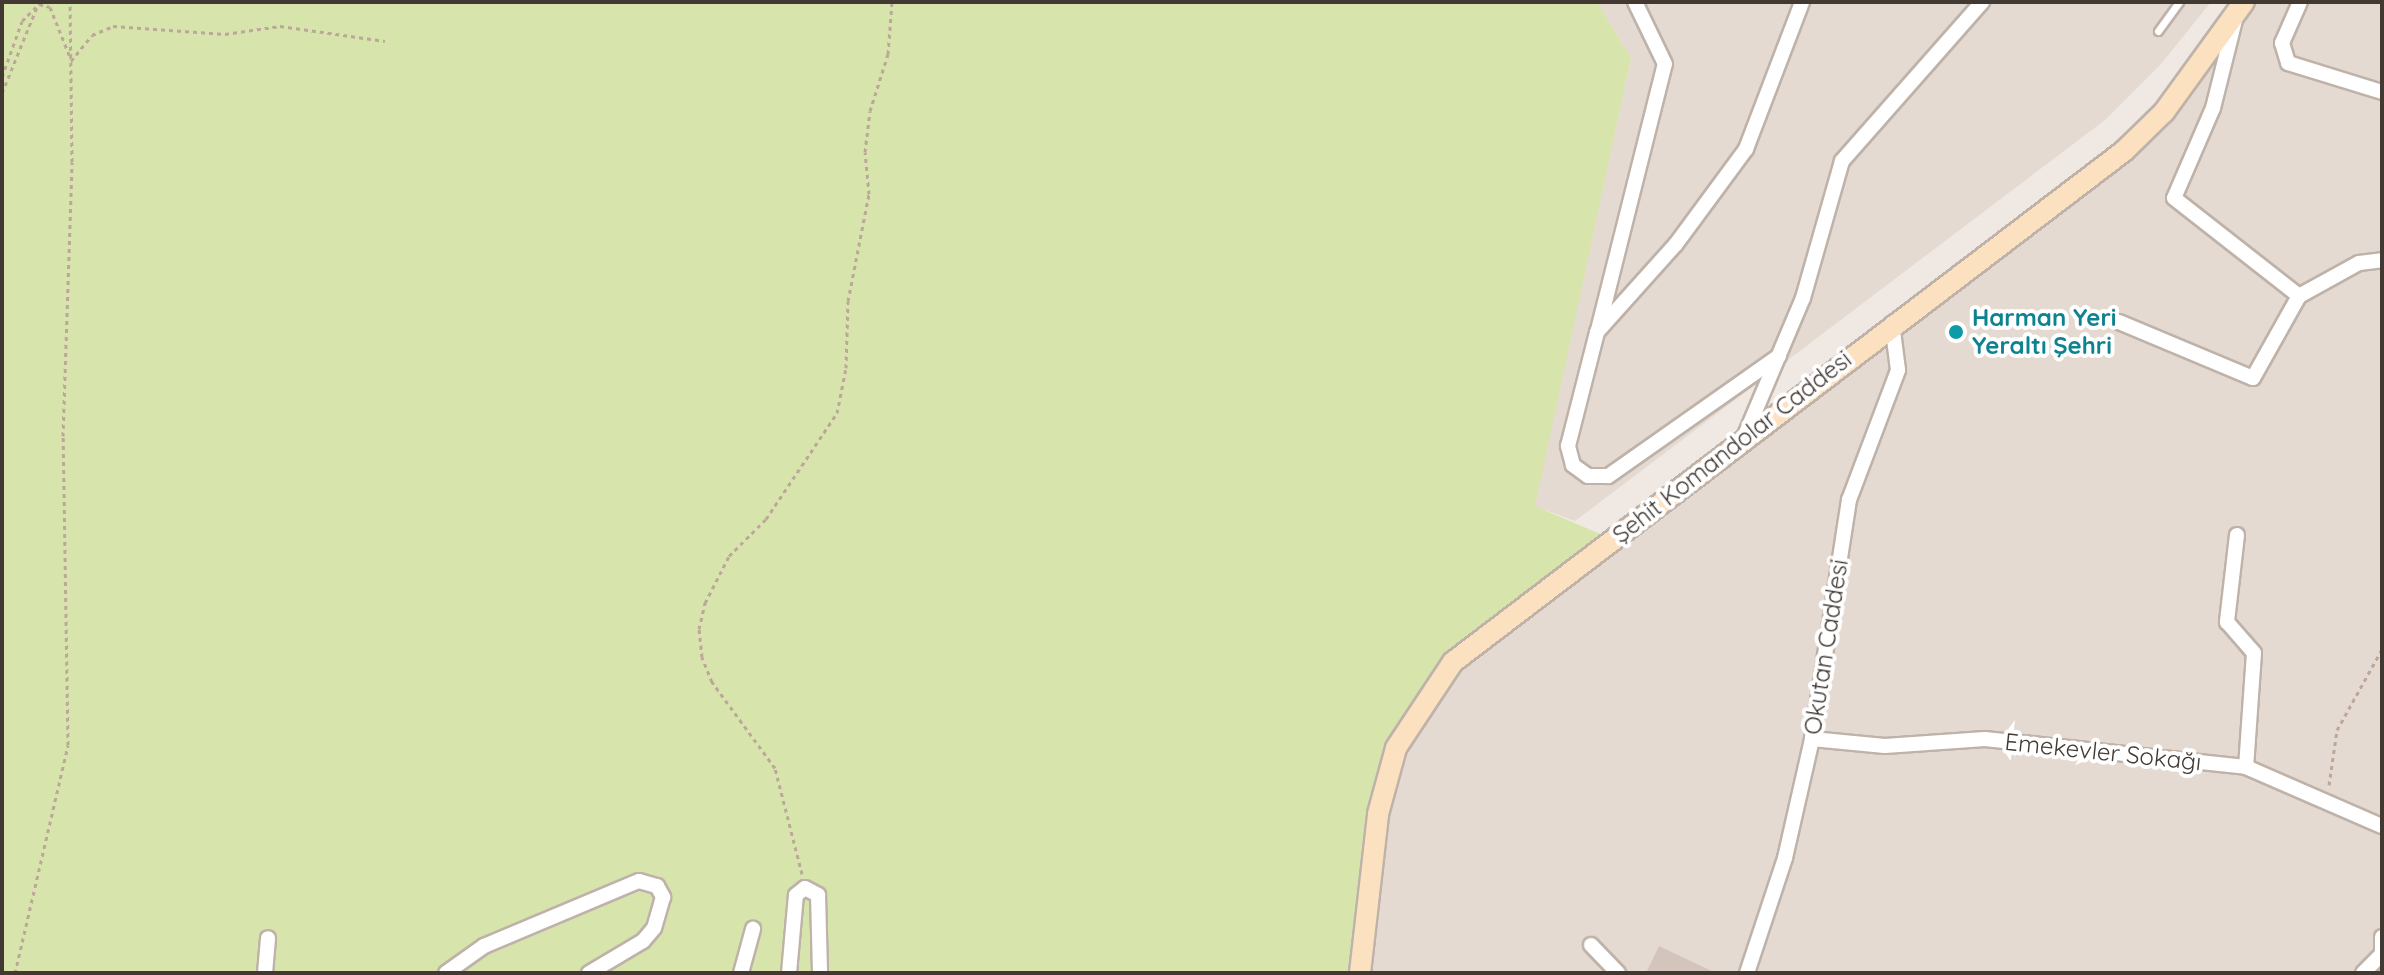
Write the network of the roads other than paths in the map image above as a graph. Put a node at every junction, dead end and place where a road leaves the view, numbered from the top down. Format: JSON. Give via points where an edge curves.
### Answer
{"nodes":[{"id":1,"x":1635,"y":2,"type":"edge"},
{"id":2,"x":1802,"y":2,"type":"edge"},
{"id":3,"x":1982,"y":2,"type":"edge"},
{"id":4,"x":2179,"y":2,"type":"edge"},
{"id":5,"x":2300,"y":2,"type":"edge"},
{"id":6,"x":2240,"y":8,"type":"edge"},
{"id":7,"x":2158,"y":31,"type":"dead end"},
{"id":8,"x":2382,"y":92,"type":"edge"},
{"id":9,"x":2382,"y":260,"type":"edge"},
{"id":10,"x":2299,"y":296,"type":"junction"},
{"id":11,"x":2119,"y":322,"type":"dead end"},
{"id":12,"x":1892,"y":323,"type":"junction"},
{"id":13,"x":1597,"y":332,"type":"junction"},
{"id":14,"x":1779,"y":356,"type":"junction"},
{"id":15,"x":1743,"y":440,"type":"junction"},
{"id":16,"x":2237,"y":535,"type":"dead end"},
{"id":17,"x":1812,"y":739,"type":"junction"},
{"id":18,"x":2246,"y":767,"type":"junction"},
{"id":19,"x":2382,"y":826,"type":"edge"},
{"id":20,"x":753,"y":929,"type":"dead end"},
{"id":21,"x":2382,"y":937,"type":"edge"},
{"id":22,"x":268,"y":938,"type":"dead end"},
{"id":23,"x":1591,"y":945,"type":"dead end"},
{"id":24,"x":2382,"y":955,"type":"edge"},
{"id":25,"x":265,"y":973,"type":"edge"},
{"id":26,"x":446,"y":973,"type":"edge"},
{"id":27,"x":589,"y":973,"type":"edge"},
{"id":28,"x":741,"y":973,"type":"edge"},
{"id":29,"x":789,"y":973,"type":"edge"},
{"id":30,"x":820,"y":973,"type":"edge"},
{"id":31,"x":1360,"y":973,"type":"edge"},
{"id":32,"x":1618,"y":973,"type":"edge"},
{"id":33,"x":1747,"y":973,"type":"edge"},
{"id":34,"x":2363,"y":973,"type":"edge"}],
"edges":[{"from":1,"to":13,"type":"street","via":[[1665,64]]},
{"from":2,"to":13,"type":"street","via":[[1746,149],[1676,244]]},
{"from":3,"to":14,"type":"street","via":[[1842,161],[1803,298]]},
{"from":4,"to":7,"type":"lane"},
{"from":5,"to":8,"type":"street","via":[[2282,43],[2288,63]]},
{"from":6,"to":10,"type":"street","via":[[2213,108],[2174,198]]},
{"from":6,"to":12,"type":"main road","name":"Şehit Komandolar Caddesi","via":[[2164,112],[2124,151]]},
{"from":9,"to":10,"type":"street","via":[[2359,263]]},
{"from":10,"to":11,"type":"street","via":[[2253,378]]},
{"from":12,"to":15,"type":"main road","name":"Şehit Komandolar Caddesi"},
{"from":12,"to":17,"type":"street","name":"Okutan Caddesi","via":[[1898,370],[1849,500]]},
{"from":13,"to":14,"type":"street","via":[[1568,446],[1573,465],[1588,476],[1608,476]]},
{"from":14,"to":15,"type":"street"},
{"from":15,"to":31,"type":"main road","name":"Şehit Komandolar Caddesi","via":[[1453,662],[1422,704],[1396,748],[1378,814]]},
{"from":16,"to":18,"type":"street","via":[[2227,622],[2254,653]]},
{"from":17,"to":18,"type":"street","name":"Emekevler Sokağı","via":[[1885,746],[1985,739]]},
{"from":17,"to":33,"type":"street","name":"Okutan Caddesi","via":[[1785,858]]},
{"from":18,"to":19,"type":"street","name":"Emekevler Sokağı"},
{"from":20,"to":28,"type":"street"},
{"from":21,"to":24,"type":"street"},
{"from":22,"to":25,"type":"street"},
{"from":23,"to":32,"type":"street"},
{"from":24,"to":34,"type":"street"},
{"from":26,"to":27,"type":"street","via":[[484,946],[639,881],[657,886],[663,897],[654,928],[643,941]]},
{"from":29,"to":30,"type":"street","via":[[796,895],[805,888],[818,895]]}]}
